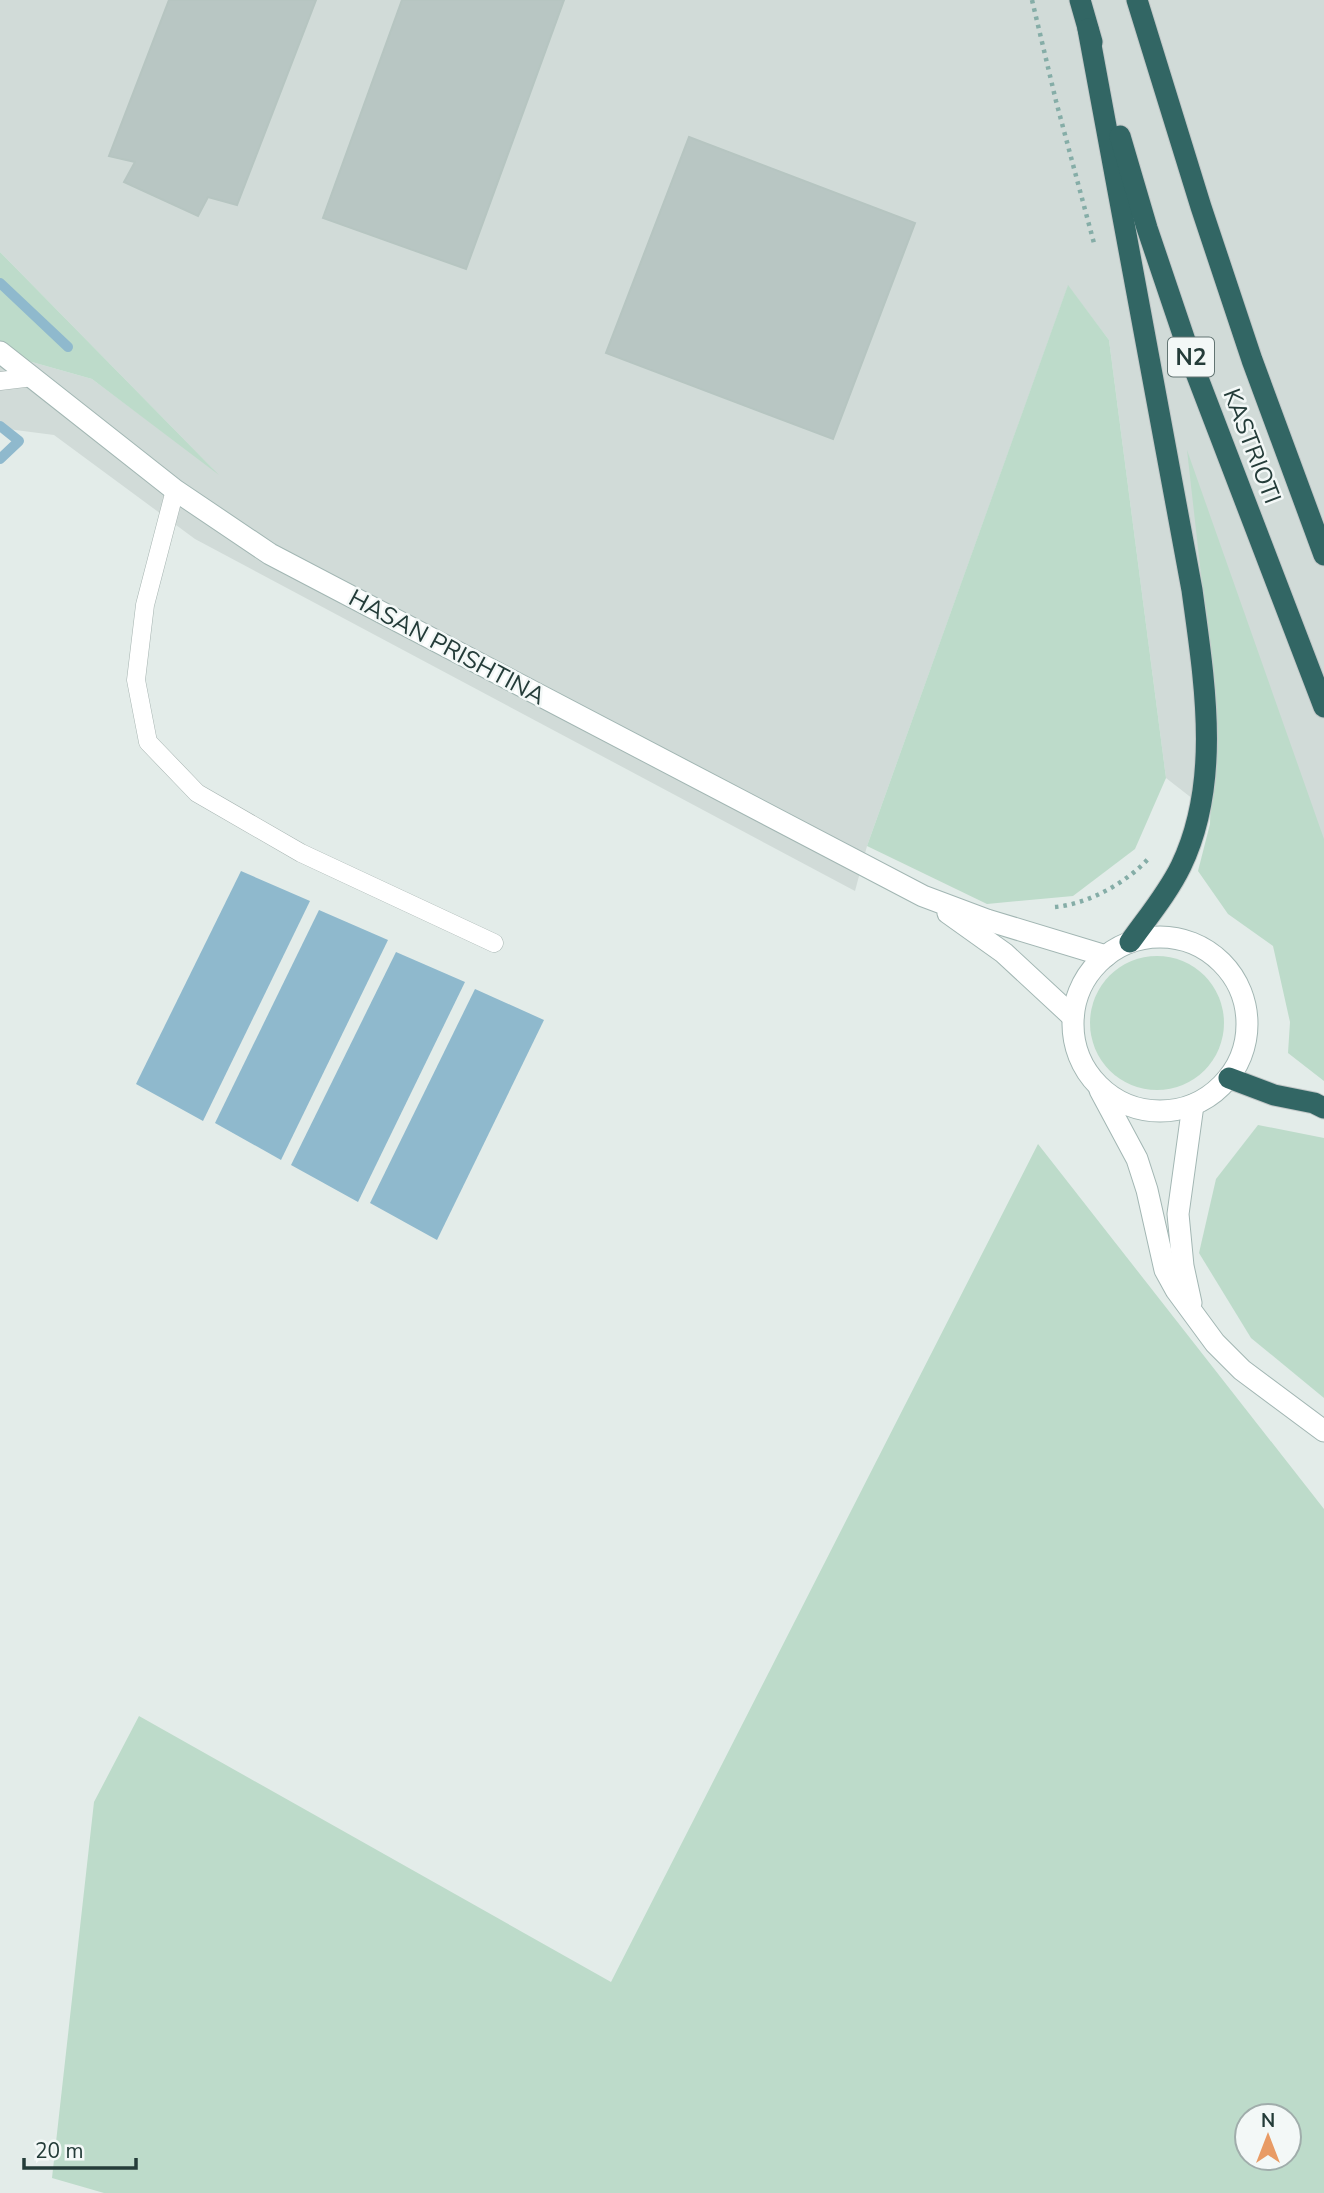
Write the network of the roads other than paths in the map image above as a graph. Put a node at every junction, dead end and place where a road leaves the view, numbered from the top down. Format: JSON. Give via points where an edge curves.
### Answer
{"nodes":[{"id":1,"x":1080,"y":0,"type":"edge"},
{"id":2,"x":1137,"y":0,"type":"edge"},
{"id":3,"x":1088,"y":29,"type":"junction"},
{"id":4,"x":0,"y":352,"type":"edge"},
{"id":5,"x":33,"y":377,"type":"junction"},
{"id":6,"x":0,"y":381,"type":"edge"},
{"id":7,"x":175,"y":490,"type":"junction"},
{"id":8,"x":1324,"y":555,"type":"edge"},
{"id":9,"x":1324,"y":706,"type":"edge"},
{"id":10,"x":923,"y":895,"type":"junction"},
{"id":11,"x":1130,"y":942,"type":"junction"},
{"id":12,"x":494,"y":943,"type":"dead end"},
{"id":13,"x":1106,"y":956,"type":"junction"},
{"id":14,"x":1073,"y":1017,"type":"junction"},
{"id":15,"x":1229,"y":1079,"type":"junction"},
{"id":16,"x":1098,"y":1085,"type":"junction"},
{"id":17,"x":1193,"y":1105,"type":"junction"},
{"id":18,"x":1324,"y":1108,"type":"edge"},
{"id":19,"x":1194,"y":1316,"type":"junction"},
{"id":20,"x":1324,"y":1431,"type":"edge"}],
"edges":[{"from":1,"to":3,"type":"highway","name":"KASTRIOTI","number":"N2"},
{"from":2,"to":8,"type":"highway","name":"KASTRIOTI","number":"N2","via":[[1247,347]]},
{"from":3,"to":9,"type":"highway","name":"KASTRIOTI","number":"N2","via":[[1196,373]]},
{"from":3,"to":11,"type":"highway","via":[[1192,590],[1205,713],[1205,770],[1196,825],[1181,867]]},
{"from":4,"to":5,"type":"main road","name":"HASAN PRISHTINA"},
{"from":5,"to":6,"type":"lane"},
{"from":5,"to":7,"type":"main road","name":"HASAN PRISHTINA"},
{"from":7,"to":10,"type":"main road","name":"HASAN PRISHTINA","via":[[270,554]]},
{"from":7,"to":12,"type":"lane","via":[[145,606],[136,680],[148,742],[209,800],[301,853]]},
{"from":10,"to":13,"type":"main road","name":"HASAN PRISHTINA"},
{"from":10,"to":14,"type":"main road","name":"HASAN PRISHTINA","via":[[1004,953]]},
{"from":11,"to":13,"type":"main road"},
{"from":11,"to":15,"type":"main road","via":[[1154,937],[1179,939],[1203,948],[1223,963],[1238,983],[1248,1032]]},
{"from":13,"to":14,"type":"main road","via":[[1089,973]]},
{"from":14,"to":16,"type":"main road","via":[[1083,1065]]},
{"from":15,"to":17,"type":"main road"},
{"from":15,"to":18,"type":"highway"},
{"from":16,"to":17,"type":"main road","via":[[1143,1110],[1169,1111]]},
{"from":16,"to":19,"type":"main road","via":[[1137,1159],[1165,1269]]},
{"from":17,"to":19,"type":"main road","via":[[1178,1213]]},
{"from":19,"to":20,"type":"main road","via":[[1242,1370]]}]}
